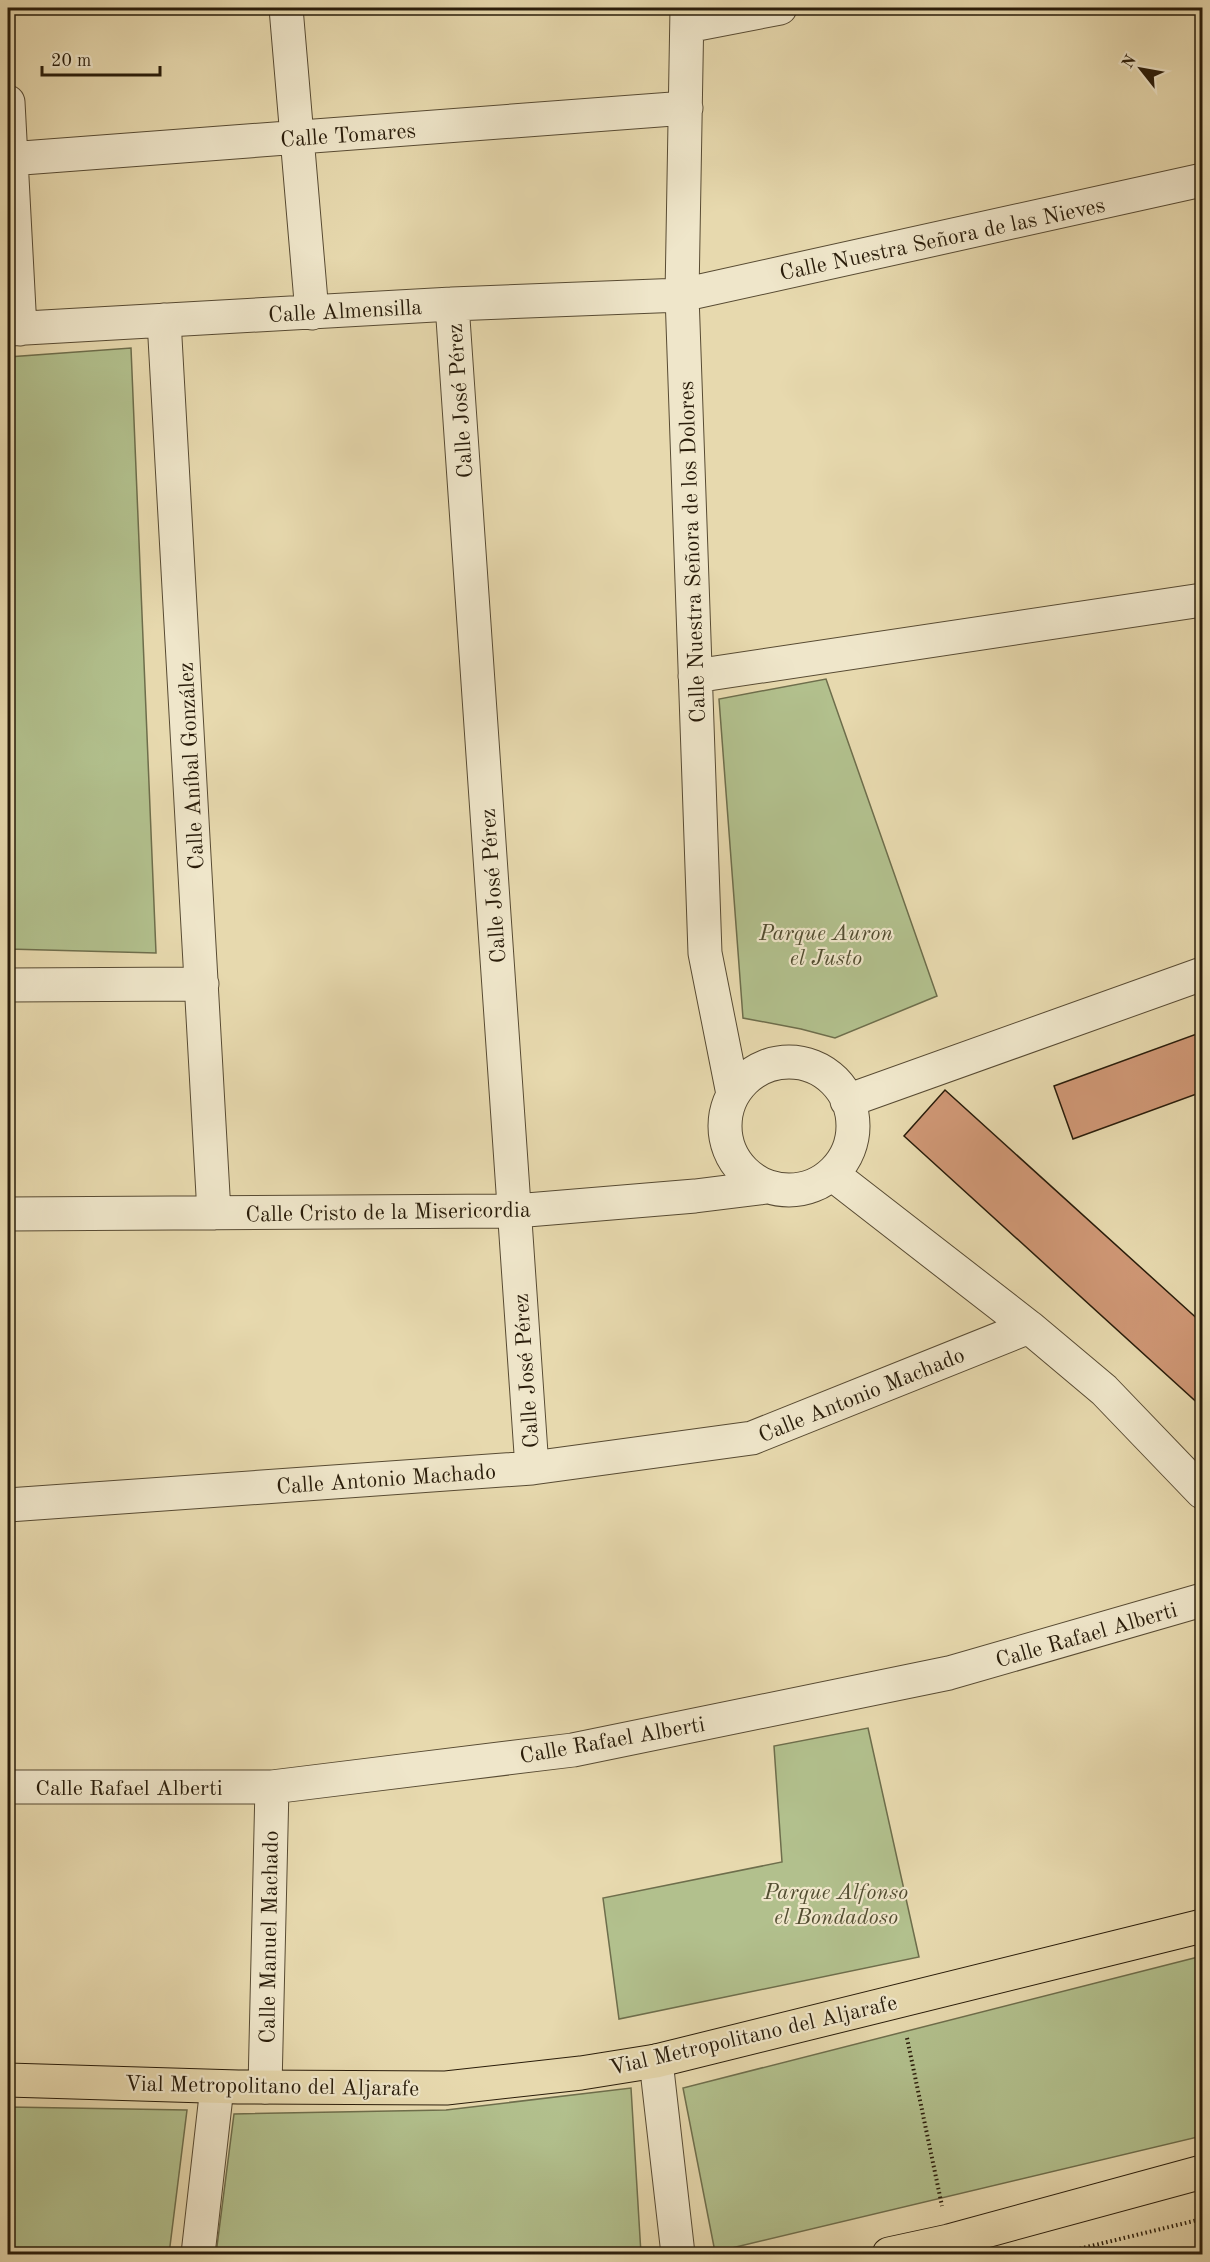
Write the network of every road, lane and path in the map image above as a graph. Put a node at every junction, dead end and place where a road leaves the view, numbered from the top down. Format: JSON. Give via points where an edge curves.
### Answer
{"nodes":[{"id":1,"x":286,"y":8,"type":"edge"},
{"id":2,"x":780,"y":8,"type":"edge"},
{"id":3,"x":687,"y":16,"type":"edge"},
{"id":4,"x":8,"y":102,"type":"edge"},
{"id":5,"x":686,"y":108,"type":"junction"},
{"id":6,"x":296,"y":139,"type":"junction"},
{"id":7,"x":9,"y":159,"type":"junction"},
{"id":8,"x":1203,"y":180,"type":"edge"},
{"id":9,"x":682,"y":296,"type":"junction"},
{"id":10,"x":452,"y":304,"type":"junction"},
{"id":11,"x":312,"y":313,"type":"junction"},
{"id":12,"x":164,"y":320,"type":"junction"},
{"id":13,"x":14,"y":329,"type":"edge"},
{"id":14,"x":1203,"y":600,"type":"edge"},
{"id":15,"x":695,"y":676,"type":"junction"},
{"id":16,"x":1203,"y":975,"type":"edge"},
{"id":17,"x":202,"y":984,"type":"junction"},
{"id":18,"x":8,"y":985,"type":"edge"},
{"id":19,"x":733,"y":1094,"type":"junction"},
{"id":20,"x":847,"y":1101,"type":"junction"},
{"id":21,"x":832,"y":1174,"type":"junction"},
{"id":22,"x":767,"y":1187,"type":"junction"},
{"id":23,"x":515,"y":1211,"type":"junction"},
{"id":24,"x":214,"y":1213,"type":"junction"},
{"id":25,"x":8,"y":1214,"type":"edge"},
{"id":26,"x":1029,"y":1327,"type":"junction"},
{"id":27,"x":532,"y":1468,"type":"junction"},
{"id":28,"x":1202,"y":1490,"type":"edge"},
{"id":29,"x":8,"y":1505,"type":"edge"},
{"id":30,"x":1203,"y":1600,"type":"edge"},
{"id":31,"x":8,"y":1786,"type":"edge"},
{"id":32,"x":272,"y":1787,"type":"junction"},
{"id":33,"x":1203,"y":1926,"type":"edge"},
{"id":34,"x":899,"y":2001,"type":"junction"},
{"id":35,"x":656,"y":2061,"type":"junction"},
{"id":36,"x":8,"y":2080,"type":"edge"},
{"id":37,"x":217,"y":2087,"type":"junction"},
{"id":38,"x":265,"y":2087,"type":"junction"},
{"id":39,"x":1203,"y":2172,"type":"edge"},
{"id":40,"x":1203,"y":2219,"type":"edge"},
{"id":41,"x":949,"y":2241,"type":"junction"},
{"id":42,"x":198,"y":2254,"type":"edge"},
{"id":43,"x":678,"y":2254,"type":"edge"},
{"id":44,"x":889,"y":2254,"type":"edge"},
{"id":45,"x":1058,"y":2254,"type":"edge"}],
"edges":[{"from":1,"to":6,"type":"street"},
{"from":2,"to":3,"type":"street"},
{"from":3,"to":5,"type":"street","name":"Calle Nuestra Señora de los Dolores"},
{"from":4,"to":7,"type":"street"},
{"from":5,"to":6,"type":"street","name":"Calle Tomares"},
{"from":5,"to":9,"type":"street","name":"Calle Nuestra Señora de los Dolores"},
{"from":6,"to":7,"type":"street","name":"Calle Tomares"},
{"from":6,"to":11,"type":"street"},
{"from":7,"to":13,"type":"street"},
{"from":8,"to":9,"type":"street","name":"Calle Nuestra Señora de las Nieves"},
{"from":9,"to":10,"type":"street","name":"Calle Almensilla"},
{"from":9,"to":15,"type":"street","name":"Calle Nuestra Señora de los Dolores"},
{"from":10,"to":11,"type":"street","name":"Calle Almensilla"},
{"from":10,"to":23,"type":"street","name":"Calle José Pérez"},
{"from":11,"to":12,"type":"street","name":"Calle Almensilla"},
{"from":12,"to":13,"type":"street","name":"Calle Almensilla"},
{"from":12,"to":17,"type":"street","name":"Calle Aníbal González"},
{"from":14,"to":15,"type":"street"},
{"from":15,"to":19,"type":"street","name":"Calle Nuestra Señora de los Dolores","via":[[705,953]]},
{"from":16,"to":20,"type":"street"},
{"from":17,"to":18,"type":"street"},
{"from":17,"to":24,"type":"street","name":"Calle Aníbal González"},
{"from":19,"to":20,"type":"street","via":[[751,1073],[770,1064],[792,1061],[813,1066],[831,1077]]},
{"from":19,"to":22,"type":"street","via":[[724,1128],[728,1148],[738,1167]]},
{"from":20,"to":21,"type":"street","via":[[853,1136],[845,1157]]},
{"from":21,"to":22,"type":"street","via":[[815,1185],[794,1191]]},
{"from":21,"to":26,"type":"street"},
{"from":22,"to":23,"type":"street","name":"Calle Cristo de la Misericordia"},
{"from":23,"to":24,"type":"street","name":"Calle Cristo de la Misericordia"},
{"from":23,"to":27,"type":"street","name":"Calle José Pérez"},
{"from":24,"to":25,"type":"street","name":"Calle Cristo de la Misericordia"},
{"from":26,"to":27,"type":"street","name":"Calle Antonio Machado","via":[[752,1438]]},
{"from":26,"to":28,"type":"street","via":[[1104,1390]]},
{"from":27,"to":29,"type":"street","name":"Calle Antonio Machado"},
{"from":30,"to":32,"type":"street","name":"Calle Rafael Alberti","via":[[949,1673],[573,1750]]},
{"from":31,"to":32,"type":"street","name":"Calle Rafael Alberti"},
{"from":32,"to":38,"type":"street","name":"Calle Manuel Machado"},
{"from":33,"to":34,"type":"main road","name":"Vial Metropolitano del Aljarafe"},
{"from":34,"to":35,"type":"main road","name":"Vial Metropolitano del Aljarafe"},
{"from":34,"to":41,"type":"path"},
{"from":35,"to":38,"type":"main road","name":"Vial Metropolitano del Aljarafe","via":[[446,2088]]},
{"from":35,"to":43,"type":"street"},
{"from":36,"to":37,"type":"main road","name":"Vial Metropolitano del Aljarafe"},
{"from":37,"to":38,"type":"main road","name":"Vial Metropolitano del Aljarafe"},
{"from":37,"to":42,"type":"street"},
{"from":39,"to":41,"type":"main road"},
{"from":40,"to":45,"type":"path"},
{"from":41,"to":44,"type":"main road"}]}
